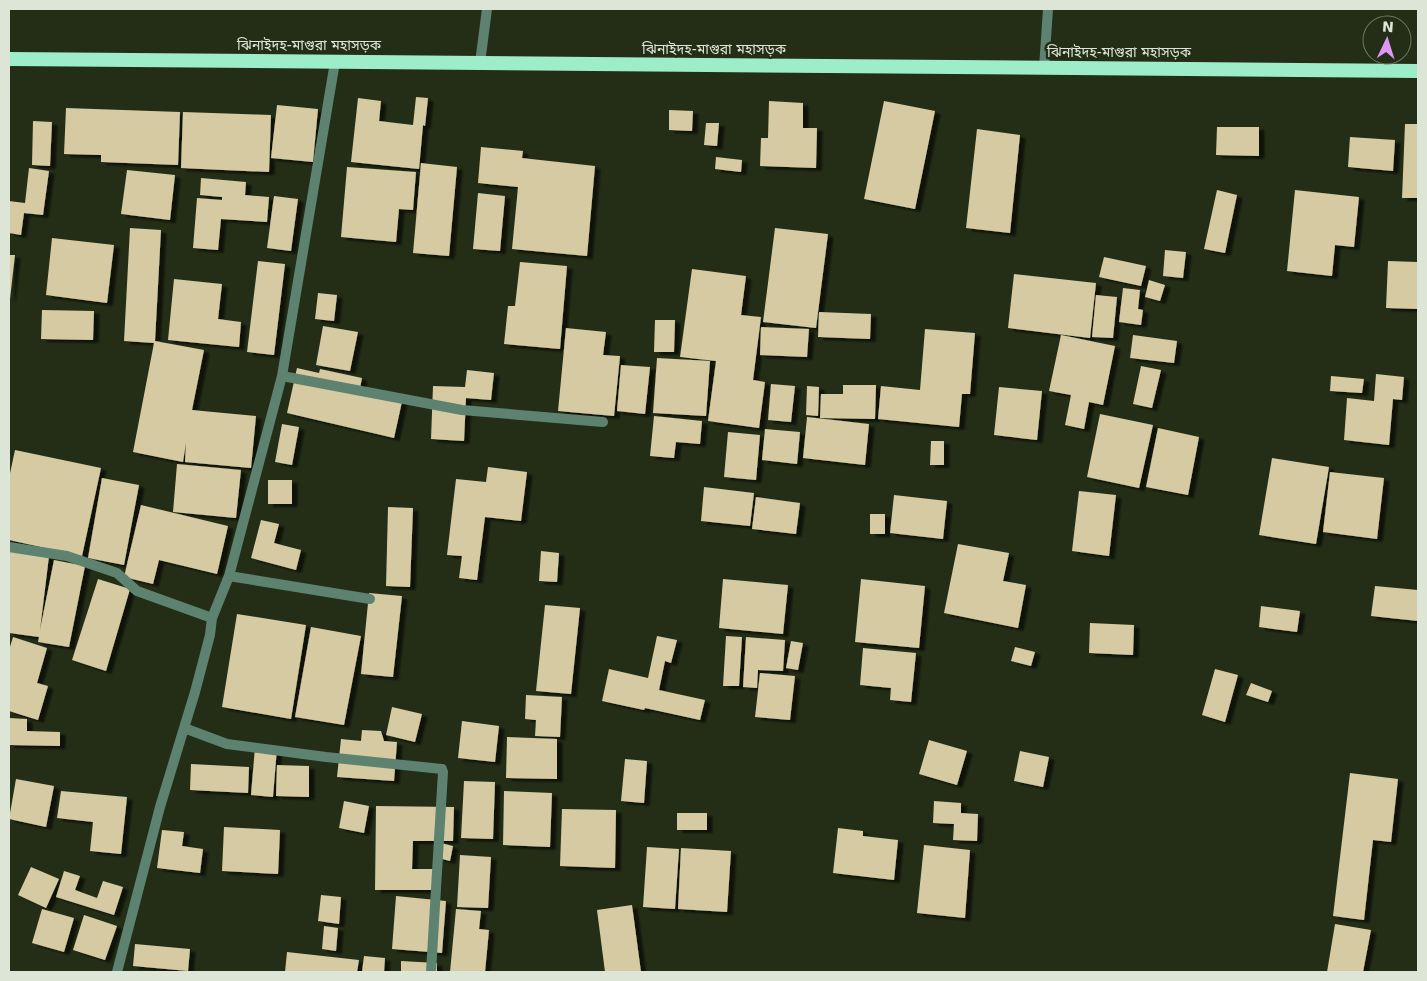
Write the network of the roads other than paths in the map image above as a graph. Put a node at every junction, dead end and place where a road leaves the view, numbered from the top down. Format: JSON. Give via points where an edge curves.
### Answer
{"nodes":[{"id":1,"x":487,"y":9,"type":"edge"},
{"id":2,"x":1048,"y":9,"type":"edge"},
{"id":3,"x":9,"y":59,"type":"edge"},
{"id":4,"x":334,"y":62,"type":"junction"},
{"id":5,"x":480,"y":63,"type":"junction"},
{"id":6,"x":1044,"y":68,"type":"junction"},
{"id":7,"x":1418,"y":71,"type":"edge"},
{"id":8,"x":282,"y":376,"type":"junction"},
{"id":9,"x":602,"y":422,"type":"dead end"},
{"id":10,"x":9,"y":548,"type":"edge"},
{"id":11,"x":229,"y":576,"type":"junction"},
{"id":12,"x":370,"y":598,"type":"dead end"},
{"id":13,"x":212,"y":618,"type":"junction"},
{"id":14,"x":184,"y":728,"type":"junction"},
{"id":15,"x":116,"y":972,"type":"edge"},
{"id":16,"x":431,"y":972,"type":"edge"}],
"edges":[{"from":1,"to":5,"type":"street"},
{"from":2,"to":6,"type":"street"},
{"from":3,"to":4,"type":"highway","name":"ঝিনাইদহ-মাগুরা মহাসড়ক"},
{"from":4,"to":5,"type":"highway","name":"ঝিনাইদহ-মাগুরা মহাসড়ক"},
{"from":4,"to":8,"type":"street"},
{"from":5,"to":6,"type":"highway","name":"ঝিনাইদহ-মাগুরা মহাসড়ক"},
{"from":6,"to":7,"type":"highway","name":"ঝিনাইদহ-মাগুরা মহাসড়ক"},
{"from":8,"to":9,"type":"street","via":[[462,410]]},
{"from":8,"to":11,"type":"street"},
{"from":10,"to":13,"type":"street","via":[[67,556],[117,573],[136,591]]},
{"from":11,"to":12,"type":"street"},
{"from":11,"to":13,"type":"street"},
{"from":13,"to":14,"type":"street"},
{"from":14,"to":15,"type":"street"},
{"from":14,"to":16,"type":"street","via":[[227,744],[442,769]]}]}
